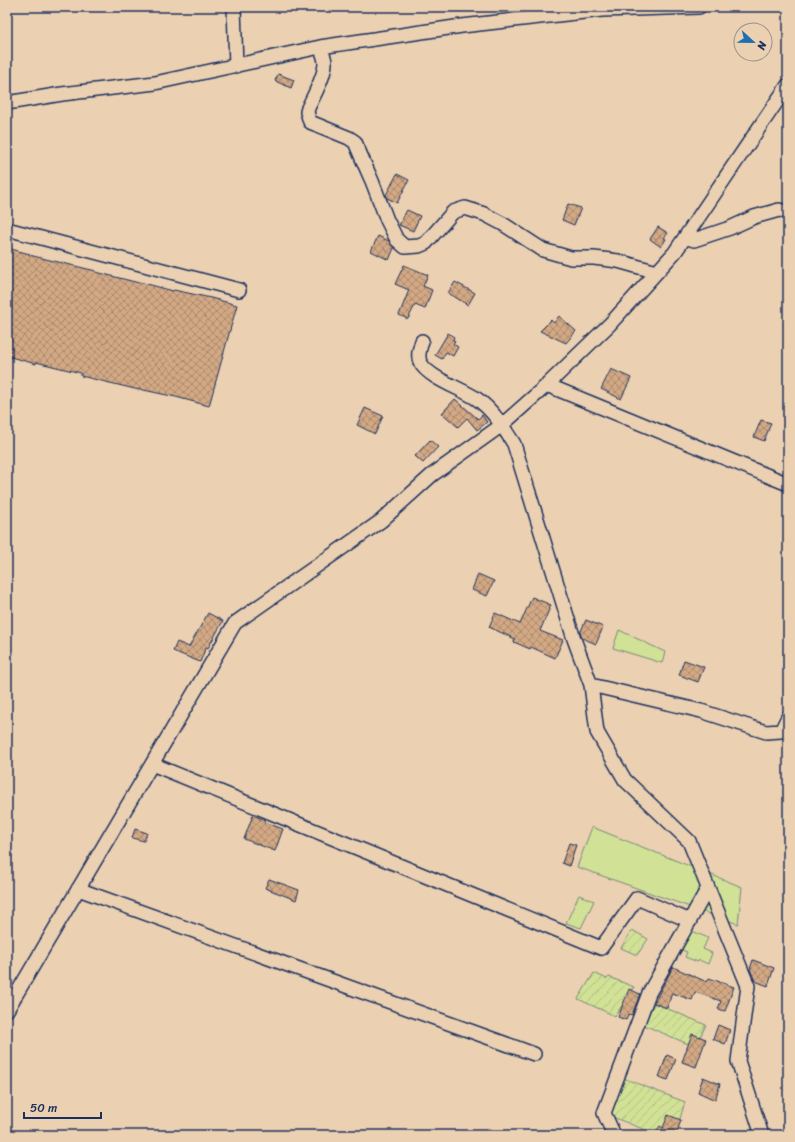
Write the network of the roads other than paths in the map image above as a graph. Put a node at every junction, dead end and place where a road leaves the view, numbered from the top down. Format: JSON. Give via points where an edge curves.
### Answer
{"nodes":[{"id":1,"x":234,"y":7,"type":"edge"},
{"id":2,"x":699,"y":7,"type":"edge"},
{"id":3,"x":320,"y":47,"type":"junction"},
{"id":4,"x":236,"y":66,"type":"junction"},
{"id":5,"x":788,"y":85,"type":"edge"},
{"id":6,"x":7,"y":103,"type":"edge"},
{"id":7,"x":788,"y":212,"type":"edge"},
{"id":8,"x":7,"y":229,"type":"edge"},
{"id":9,"x":685,"y":237,"type":"junction"},
{"id":10,"x":657,"y":272,"type":"junction"},
{"id":11,"x":239,"y":290,"type":"dead end"},
{"id":12,"x":422,"y":341,"type":"dead end"},
{"id":13,"x":547,"y":385,"type":"junction"},
{"id":14,"x":502,"y":425,"type":"junction"},
{"id":15,"x":788,"y":484,"type":"edge"},
{"id":16,"x":591,"y":685,"type":"junction"},
{"id":17,"x":788,"y":717,"type":"edge"},
{"id":18,"x":152,"y":764,"type":"junction"},
{"id":19,"x":708,"y":888,"type":"junction"},
{"id":20,"x":78,"y":889,"type":"junction"},
{"id":21,"x":690,"y":921,"type":"junction"},
{"id":22,"x":7,"y":1010,"type":"edge"},
{"id":23,"x":534,"y":1054,"type":"dead end"},
{"id":24,"x":614,"y":1135,"type":"edge"},
{"id":25,"x":762,"y":1135,"type":"edge"}],
"edges":[{"from":1,"to":4,"type":"street"},
{"from":2,"to":3,"type":"street","via":[[570,13]]},
{"from":3,"to":4,"type":"street"},
{"from":3,"to":10,"type":"street","via":[[325,63],[324,72],[308,108],[310,122],[355,142],[387,220],[405,247],[426,243],[454,212],[465,208],[503,224],[543,250],[571,258],[618,261]]},
{"from":4,"to":6,"type":"street","via":[[155,83]]},
{"from":5,"to":9,"type":"street"},
{"from":7,"to":9,"type":"street","via":[[778,210],[754,217],[694,240]]},
{"from":8,"to":11,"type":"street"},
{"from":9,"to":10,"type":"street"},
{"from":10,"to":13,"type":"street","via":[[610,324]]},
{"from":12,"to":14,"type":"street","via":[[420,362],[448,384],[477,399]]},
{"from":13,"to":14,"type":"street"},
{"from":13,"to":15,"type":"street"},
{"from":14,"to":16,"type":"street","via":[[514,444],[574,639]]},
{"from":14,"to":18,"type":"street","via":[[432,475],[381,521],[234,623]]},
{"from":16,"to":17,"type":"street","via":[[701,711],[766,732],[781,731]]},
{"from":16,"to":19,"type":"street","via":[[597,732],[625,780],[689,841]]},
{"from":18,"to":20,"type":"street"},
{"from":18,"to":21,"type":"street","via":[[601,948],[637,898]]},
{"from":19,"to":21,"type":"street"},
{"from":19,"to":25,"type":"street","via":[[748,986],[738,1061]]},
{"from":20,"to":22,"type":"street"},
{"from":20,"to":23,"type":"street"},
{"from":21,"to":24,"type":"street","via":[[650,993],[604,1113]]}]}
